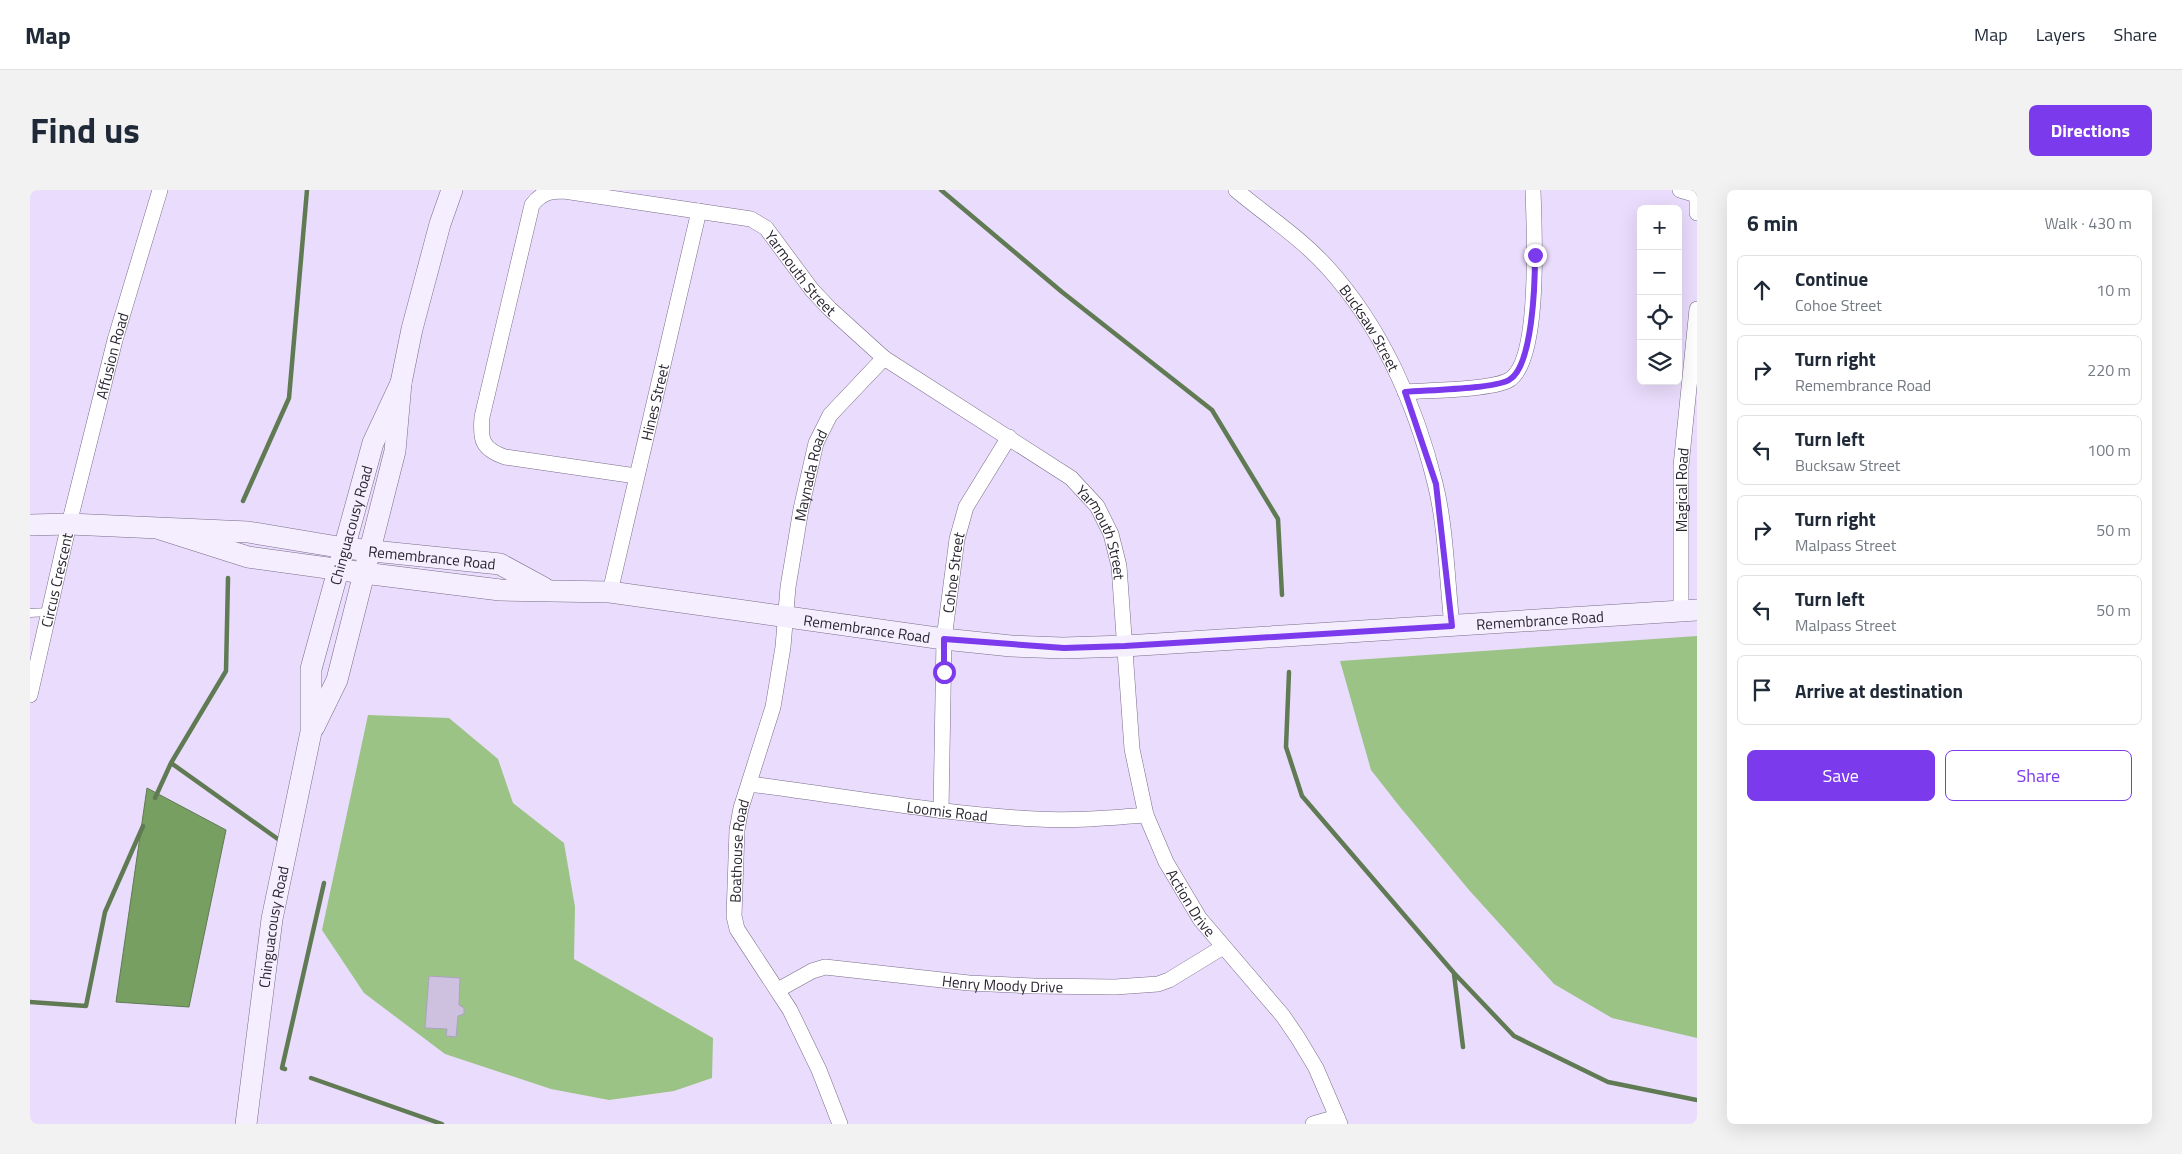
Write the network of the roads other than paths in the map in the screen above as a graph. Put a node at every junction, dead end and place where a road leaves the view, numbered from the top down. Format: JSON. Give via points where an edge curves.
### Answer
{"nodes":[{"id":1,"x":160,"y":190,"type":"edge"},
{"id":2,"x":452,"y":190,"type":"edge"},
{"id":3,"x":1236,"y":190,"type":"edge"},
{"id":4,"x":1533,"y":190,"type":"edge"},
{"id":5,"x":1680,"y":190,"type":"edge"},
{"id":6,"x":1696,"y":190,"type":"edge"},
{"id":7,"x":1697,"y":195,"type":"edge"},
{"id":8,"x":699,"y":211,"type":"junction"},
{"id":9,"x":1697,"y":213,"type":"edge"},
{"id":10,"x":1697,"y":309,"type":"edge"},
{"id":11,"x":884,"y":358,"type":"junction"},
{"id":12,"x":400,"y":383,"type":"junction"},
{"id":13,"x":1405,"y":392,"type":"junction"},
{"id":14,"x":1009,"y":437,"type":"junction"},
{"id":15,"x":636,"y":476,"type":"junction"},
{"id":16,"x":69,"y":524,"type":"junction"},
{"id":17,"x":30,"y":525,"type":"edge"},
{"id":18,"x":160,"y":529,"type":"junction"},
{"id":19,"x":344,"y":548,"type":"junction"},
{"id":20,"x":370,"y":550,"type":"junction"},
{"id":21,"x":338,"y":570,"type":"junction"},
{"id":22,"x":364,"y":573,"type":"junction"},
{"id":23,"x":548,"y":590,"type":"junction"},
{"id":24,"x":610,"y":592,"type":"junction"},
{"id":25,"x":1689,"y":610,"type":"edge"},
{"id":26,"x":48,"y":612,"type":"junction"},
{"id":27,"x":30,"y":613,"type":"edge"},
{"id":28,"x":786,"y":617,"type":"junction"},
{"id":29,"x":1452,"y":626,"type":"junction"},
{"id":30,"x":944,"y":639,"type":"junction"},
{"id":31,"x":1125,"y":646,"type":"junction"},
{"id":32,"x":30,"y":695,"type":"edge"},
{"id":33,"x":311,"y":732,"type":"junction"},
{"id":34,"x":749,"y":784,"type":"junction"},
{"id":35,"x":941,"y":811,"type":"junction"},
{"id":36,"x":1146,"y":815,"type":"junction"},
{"id":37,"x":1223,"y":947,"type":"junction"},
{"id":38,"x":778,"y":990,"type":"junction"},
{"id":39,"x":1339,"y":1120,"type":"edge"},
{"id":40,"x":246,"y":1124,"type":"edge"},
{"id":41,"x":840,"y":1124,"type":"edge"},
{"id":42,"x":1313,"y":1124,"type":"edge"}],
"edges":[{"from":1,"to":16,"type":"street","name":"Affusion Road","via":[[115,340]]},
{"from":2,"to":12,"type":"street","name":"Chinguacousy Road","via":[[440,224]]},
{"from":3,"to":13,"type":"street","name":"Bucksaw Street","via":[[1294,235],[1328,269],[1366,318]]},
{"from":4,"to":13,"type":"street","via":[[1533,304],[1527,348],[1516,374],[1508,381],[1492,385]]},
{"from":5,"to":7,"type":"street"},
{"from":6,"to":7,"type":"street"},
{"from":7,"to":9,"type":"street"},
{"from":8,"to":11,"type":"street","name":"Yarmouth Street","via":[[759,222],[812,290]]},
{"from":8,"to":15,"type":"street","name":"Hines Street"},
{"from":8,"to":15,"type":"street","name":"Yarmouth Street","via":[[564,191],[546,192],[532,205],[484,407],[480,433],[484,444],[492,452],[505,457]]},
{"from":10,"to":25,"type":"street","name":"Magical Road","via":[[1681,466]]},
{"from":11,"to":14,"type":"street","name":"Yarmouth Street"},
{"from":11,"to":28,"type":"street","name":"Maynada Road","via":[[830,415],[816,443],[801,509]]},
{"from":12,"to":19,"type":"street","name":"Chinguacousy Road","via":[[373,443]]},
{"from":12,"to":20,"type":"street","name":"Chinguacousy Road","via":[[396,451]]},
{"from":13,"to":29,"type":"street","name":"Bucksaw Street","via":[[1436,484]]},
{"from":14,"to":30,"type":"street","name":"Cohoe Street","via":[[966,507],[961,522]]},
{"from":14,"to":31,"type":"street","name":"Yarmouth Street","via":[[1071,478],[1097,506],[1116,546]]},
{"from":15,"to":24,"type":"street","name":"Hines Street"},
{"from":16,"to":17,"type":"street","name":"Remembrance Road"},
{"from":16,"to":18,"type":"street","name":"Remembrance Road"},
{"from":16,"to":26,"type":"street","name":"Circus Crescent"},
{"from":18,"to":19,"type":"street","name":"Remembrance Road","via":[[248,532]]},
{"from":18,"to":21,"type":"street","name":"Remembrance Road","via":[[248,557]]},
{"from":19,"to":20,"type":"street","name":"Remembrance Road"},
{"from":19,"to":21,"type":"street","name":"Chinguacousy Road"},
{"from":20,"to":22,"type":"street","name":"Chinguacousy Road"},
{"from":20,"to":23,"type":"street","name":"Remembrance Road","via":[[500,564]]},
{"from":21,"to":22,"type":"street","name":"Remembrance Road"},
{"from":21,"to":33,"type":"street","name":"Chinguacousy Road","via":[[311,670]]},
{"from":22,"to":23,"type":"street","name":"Remembrance Road","via":[[500,590]]},
{"from":22,"to":33,"type":"street","name":"Chinguacousy Road","via":[[337,680]]},
{"from":23,"to":24,"type":"street","name":"Remembrance Road"},
{"from":24,"to":28,"type":"street","name":"Remembrance Road"},
{"from":25,"to":29,"type":"street","name":"Remembrance Road"},
{"from":26,"to":27,"type":"lane"},
{"from":26,"to":32,"type":"street","name":"Circus Crescent"},
{"from":28,"to":30,"type":"street","name":"Remembrance Road"},
{"from":28,"to":34,"type":"street","name":"Boathouse Road","via":[[773,707]]},
{"from":29,"to":31,"type":"street","name":"Remembrance Road"},
{"from":30,"to":31,"type":"street","name":"Remembrance Road","via":[[1055,648]]},
{"from":30,"to":35,"type":"street","name":"Cohoe Street"},
{"from":31,"to":36,"type":"street","name":"Action Drive","via":[[1132,749]]},
{"from":33,"to":40,"type":"street","name":"Chinguacousy Road","via":[[272,919]]},
{"from":34,"to":35,"type":"street","name":"Loomis Road"},
{"from":34,"to":38,"type":"street","name":"Boathouse Road","via":[[737,830],[734,916],[737,929]]},
{"from":35,"to":36,"type":"street","name":"Loomis Road","via":[[1038,819]]},
{"from":36,"to":37,"type":"street","name":"Action Drive","via":[[1180,889]]},
{"from":37,"to":38,"type":"street","name":"Henry Moody Drive","via":[[1169,980],[1144,985],[1006,985],[826,967]]},
{"from":37,"to":39,"type":"street","name":"Action Drive","via":[[1298,1038],[1316,1068]]},
{"from":38,"to":41,"type":"street","name":"Boathouse Road","via":[[818,1070]]},
{"from":39,"to":42,"type":"street"}]}
